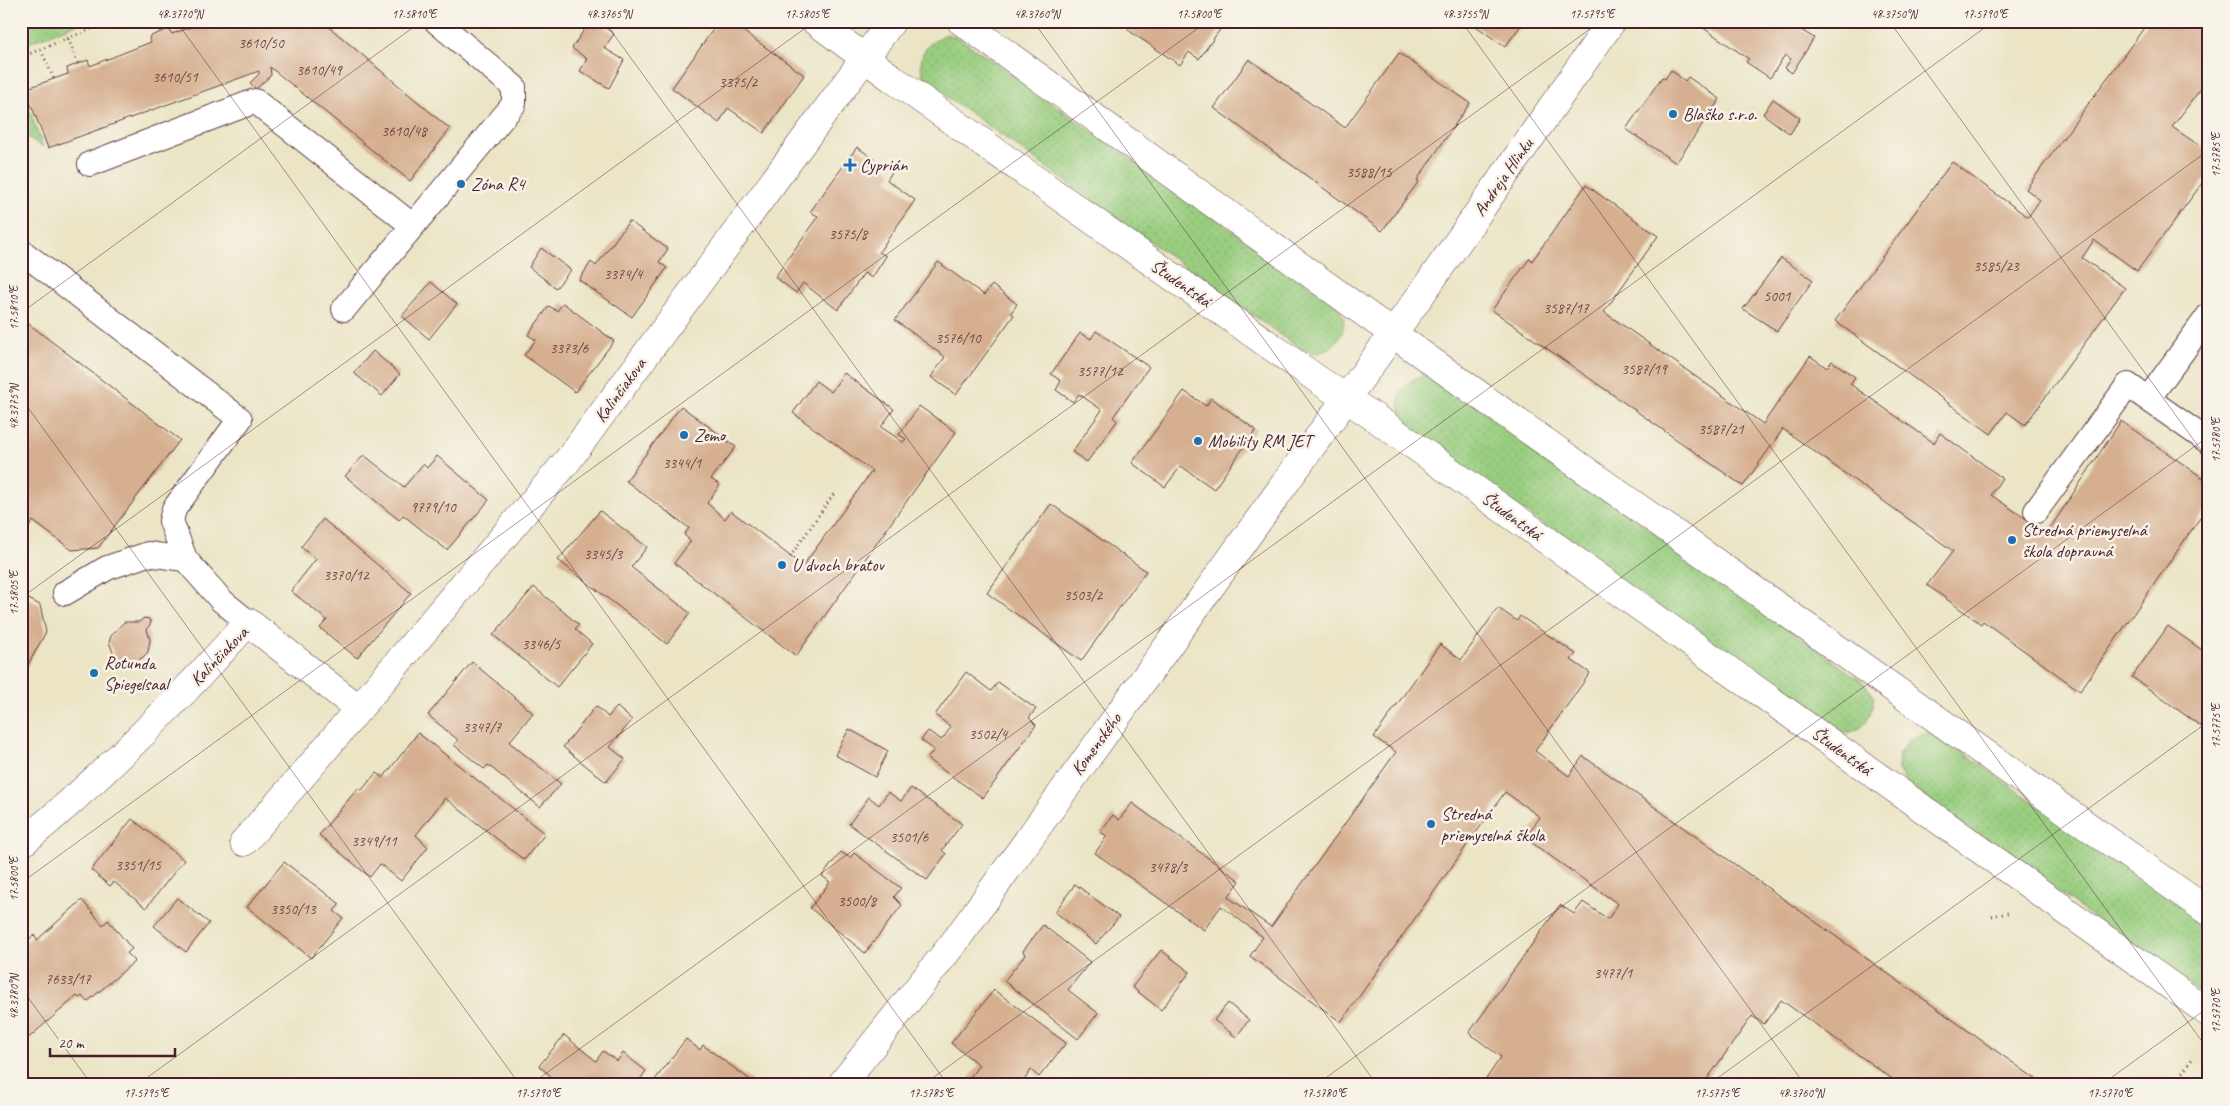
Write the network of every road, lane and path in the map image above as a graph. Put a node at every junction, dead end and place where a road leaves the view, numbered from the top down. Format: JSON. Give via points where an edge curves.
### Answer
{"nodes":[{"id":1,"x":111,"y":21,"type":"edge"},
{"id":2,"x":156,"y":21,"type":"edge"},
{"id":3,"x":436,"y":21,"type":"edge"},
{"id":4,"x":815,"y":21,"type":"edge"},
{"id":5,"x":892,"y":21,"type":"edge"},
{"id":6,"x":961,"y":21,"type":"edge"},
{"id":7,"x":1612,"y":21,"type":"edge"},
{"id":8,"x":161,"y":32,"type":"dead end"},
{"id":9,"x":68,"y":39,"type":"junction"},
{"id":10,"x":41,"y":50,"type":"junction"},
{"id":11,"x":21,"y":57,"type":"edge"},
{"id":12,"x":865,"y":58,"type":"junction"},
{"id":13,"x":78,"y":64,"type":"dead end"},
{"id":14,"x":54,"y":79,"type":"dead end"},
{"id":15,"x":90,"y":164,"type":"dead end"},
{"id":16,"x":413,"y":226,"type":"junction"},
{"id":17,"x":21,"y":250,"type":"edge"},
{"id":18,"x":344,"y":309,"type":"dead end"},
{"id":19,"x":2209,"y":315,"type":"edge"},
{"id":20,"x":1392,"y":332,"type":"junction"},
{"id":21,"x":1346,"y":399,"type":"junction"},
{"id":22,"x":2148,"y":399,"type":"junction"},
{"id":23,"x":2209,"y":442,"type":"edge"},
{"id":24,"x":835,"y":492,"type":"dead end"},
{"id":25,"x":2036,"y":511,"type":"dead end"},
{"id":26,"x":790,"y":557,"type":"dead end"},
{"id":27,"x":185,"y":559,"type":"junction"},
{"id":28,"x":65,"y":593,"type":"dead end"},
{"id":29,"x":248,"y":622,"type":"junction"},
{"id":30,"x":358,"y":709,"type":"junction"},
{"id":31,"x":244,"y":842,"type":"dead end"},
{"id":32,"x":21,"y":844,"type":"edge"},
{"id":33,"x":2209,"y":912,"type":"edge"},
{"id":34,"x":2209,"y":1013,"type":"edge"},
{"id":35,"x":2192,"y":1058,"type":"dead end"},
{"id":36,"x":841,"y":1085,"type":"edge"},
{"id":37,"x":2174,"y":1085,"type":"edge"}],
"edges":[{"from":1,"to":9,"type":"path"},
{"from":2,"to":8,"type":"path"},
{"from":3,"to":16,"type":"lane","via":[[514,88],[514,104]]},
{"from":4,"to":12,"type":"street","name":"Študentská"},
{"from":5,"to":12,"type":"street","name":"Kalinčiakova"},
{"from":6,"to":20,"type":"street"},
{"from":7,"to":20,"type":"street","name":"Andreja Hlinku"},
{"from":9,"to":10,"type":"path"},
{"from":9,"to":13,"type":"path"},
{"from":10,"to":11,"type":"path"},
{"from":10,"to":14,"type":"path"},
{"from":12,"to":21,"type":"street","name":"Študentská"},
{"from":12,"to":30,"type":"street","name":"Kalinčiakova","via":[[568,460]]},
{"from":15,"to":16,"type":"lane","via":[[254,102]]},
{"from":16,"to":18,"type":"lane"},
{"from":17,"to":27,"type":"lane","via":[[240,419],[174,509],[171,521]]},
{"from":19,"to":22,"type":"lane"},
{"from":20,"to":21,"type":"street","name":"Andreja Hlinku"},
{"from":20,"to":33,"type":"street"},
{"from":21,"to":34,"type":"street","name":"Študentská"},
{"from":21,"to":36,"type":"street","name":"Komenského","via":[[956,940]]},
{"from":22,"to":23,"type":"lane"},
{"from":22,"to":25,"type":"lane","via":[[2128,385]]},
{"from":24,"to":26,"type":"path"},
{"from":27,"to":28,"type":"lane","via":[[148,554],[107,568]]},
{"from":27,"to":29,"type":"lane","via":[[222,601]]},
{"from":29,"to":30,"type":"street","name":"Kalinčiakova"},
{"from":29,"to":32,"type":"street","name":"Kalinčiakova","via":[[128,748]]},
{"from":30,"to":31,"type":"street","name":"Kalinčiakova"},
{"from":35,"to":37,"type":"path"}]}
